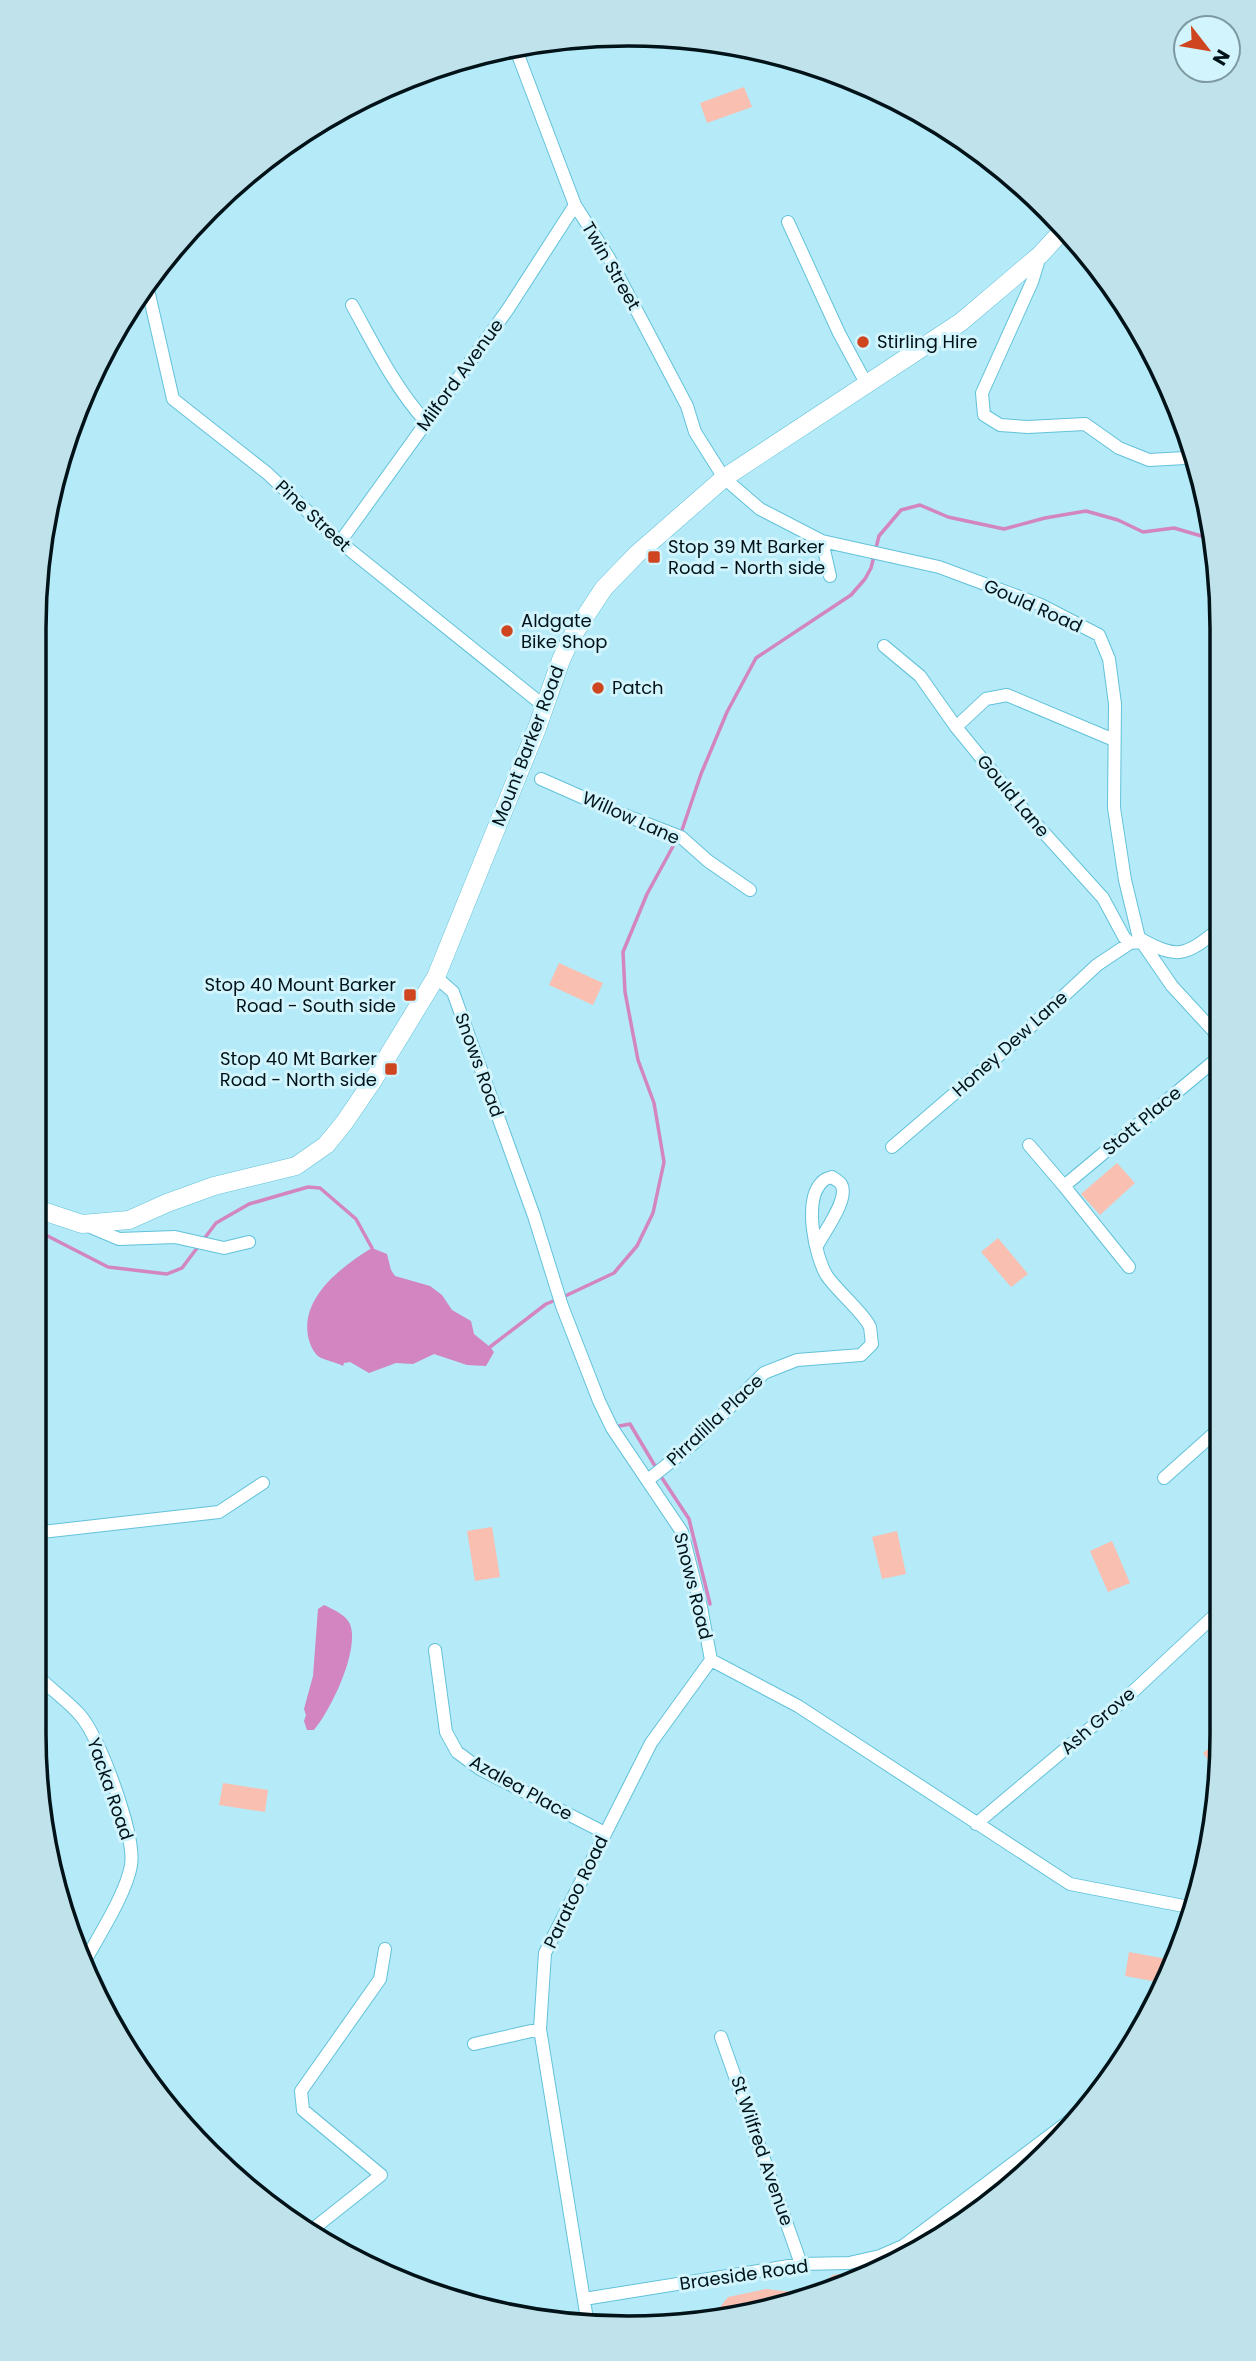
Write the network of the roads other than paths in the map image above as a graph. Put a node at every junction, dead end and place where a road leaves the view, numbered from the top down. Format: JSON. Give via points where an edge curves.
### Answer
{"nodes":[{"id":1,"x":518,"y":56,"type":"edge"},
{"id":2,"x":575,"y":205,"type":"junction"},
{"id":3,"x":788,"y":222,"type":"dead end"},
{"id":4,"x":1058,"y":235,"type":"edge"},
{"id":5,"x":1040,"y":255,"type":"junction"},
{"id":6,"x":150,"y":296,"type":"edge"},
{"id":7,"x":352,"y":305,"type":"dead end"},
{"id":8,"x":867,"y":385,"type":"junction"},
{"id":9,"x":426,"y":422,"type":"junction"},
{"id":10,"x":1185,"y":458,"type":"edge"},
{"id":11,"x":724,"y":478,"type":"junction"},
{"id":12,"x":822,"y":541,"type":"junction"},
{"id":13,"x":340,"y":542,"type":"junction"},
{"id":14,"x":830,"y":576,"type":"dead end"},
{"id":15,"x":884,"y":646,"type":"dead end"},
{"id":16,"x":544,"y":706,"type":"junction"},
{"id":17,"x":956,"y":727,"type":"junction"},
{"id":18,"x":1114,"y":740,"type":"junction"},
{"id":19,"x":541,"y":779,"type":"dead end"},
{"id":20,"x":750,"y":890,"type":"dead end"},
{"id":21,"x":1210,"y":936,"type":"edge"},
{"id":22,"x":1137,"y":941,"type":"junction"},
{"id":23,"x":436,"y":977,"type":"junction"},
{"id":24,"x":1210,"y":1027,"type":"edge"},
{"id":25,"x":1210,"y":1064,"type":"edge"},
{"id":26,"x":1029,"y":1145,"type":"dead end"},
{"id":27,"x":892,"y":1147,"type":"dead end"},
{"id":28,"x":1064,"y":1186,"type":"junction"},
{"id":29,"x":46,"y":1212,"type":"edge"},
{"id":30,"x":82,"y":1224,"type":"junction"},
{"id":31,"x":249,"y":1242,"type":"dead end"},
{"id":32,"x":817,"y":1245,"type":"junction"},
{"id":33,"x":1129,"y":1267,"type":"dead end"},
{"id":34,"x":1210,"y":1437,"type":"edge"},
{"id":35,"x":1164,"y":1478,"type":"dead end"},
{"id":36,"x":648,"y":1480,"type":"junction"},
{"id":37,"x":263,"y":1483,"type":"dead end"},
{"id":38,"x":46,"y":1531,"type":"edge"},
{"id":39,"x":1210,"y":1620,"type":"edge"},
{"id":40,"x":435,"y":1650,"type":"dead end"},
{"id":41,"x":711,"y":1660,"type":"junction"},
{"id":42,"x":46,"y":1683,"type":"edge"},
{"id":43,"x":976,"y":1824,"type":"junction"},
{"id":44,"x":605,"y":1833,"type":"junction"},
{"id":45,"x":1184,"y":1906,"type":"edge"},
{"id":46,"x":385,"y":1949,"type":"dead end"},
{"id":47,"x":89,"y":1954,"type":"edge"},
{"id":48,"x":540,"y":2029,"type":"junction"},
{"id":49,"x":721,"y":2037,"type":"dead end"},
{"id":50,"x":474,"y":2044,"type":"dead end"},
{"id":51,"x":1047,"y":2138,"type":"edge"},
{"id":52,"x":318,"y":2225,"type":"edge"},
{"id":53,"x":904,"y":2245,"type":"edge"},
{"id":54,"x":901,"y":2247,"type":"edge"},
{"id":55,"x":801,"y":2264,"type":"junction"},
{"id":56,"x":584,"y":2300,"type":"junction"},
{"id":57,"x":586,"y":2314,"type":"edge"}],
"edges":[{"from":1,"to":2,"type":"street","name":"Twin Street"},
{"from":2,"to":9,"type":"street","name":"Milford Avenue","via":[[508,309]]},
{"from":2,"to":11,"type":"street","name":"Twin Street","via":[[609,258],[687,406],[695,432]]},
{"from":3,"to":8,"type":"street"},
{"from":4,"to":5,"type":"main road","name":"Mount Barker Road"},
{"from":5,"to":8,"type":"main road","name":"Mount Barker Road","via":[[961,322]]},
{"from":5,"to":10,"type":"street","via":[[982,393],[984,415],[999,425],[1085,424],[1119,448],[1149,460]]},
{"from":6,"to":13,"type":"street","name":"Pine Street","via":[[173,399],[267,473]]},
{"from":7,"to":9,"type":"street","via":[[385,365]]},
{"from":8,"to":11,"type":"main road","name":"Mount Barker Road"},
{"from":9,"to":13,"type":"street","name":"Milford Avenue"},
{"from":11,"to":12,"type":"street","name":"Gould Road","via":[[760,509]]},
{"from":11,"to":16,"type":"main road","name":"Mount Barker Road","via":[[604,588],[570,638]]},
{"from":12,"to":14,"type":"street"},
{"from":12,"to":18,"type":"street","name":"Gould Road","via":[[939,567],[1028,600],[1099,635],[1109,659]]},
{"from":13,"to":16,"type":"street","name":"Pine Street"},
{"from":15,"to":17,"type":"street","name":"Gould Lane","via":[[920,676]]},
{"from":16,"to":23,"type":"main road","name":"Mount Barker Road"},
{"from":17,"to":18,"type":"street","via":[[986,699],[1007,695]]},
{"from":17,"to":22,"type":"street","name":"Gould Lane","via":[[1102,898],[1124,937]]},
{"from":18,"to":22,"type":"street","name":"Gould Road","via":[[1114,808]]},
{"from":19,"to":20,"type":"street","name":"Willow Lane","via":[[676,835]]},
{"from":21,"to":22,"type":"street","via":[[1193,949],[1174,954]]},
{"from":22,"to":24,"type":"street","name":"Gould Road"},
{"from":22,"to":27,"type":"street","name":"Honey Dew Lane","via":[[1097,965]]},
{"from":23,"to":30,"type":"main road","name":"Mount Barker Road","via":[[372,1082],[326,1145],[296,1166],[214,1186],[129,1220]]},
{"from":23,"to":36,"type":"street","name":"Snows Road","via":[[453,992],[599,1401]]},
{"from":25,"to":28,"type":"street","name":"Stott Place"},
{"from":26,"to":28,"type":"street"},
{"from":28,"to":33,"type":"street"},
{"from":29,"to":30,"type":"main road","name":"Mount Barker Road"},
{"from":30,"to":31,"type":"street","via":[[119,1239],[175,1237],[224,1248]]},
{"from":32,"to":32,"type":"street","name":"Pirralilla Place","via":[[811,1214],[814,1199],[822,1182],[832,1177],[841,1183],[844,1193]]},
{"from":32,"to":36,"type":"street","name":"Pirralilla Place","via":[[827,1277],[869,1326],[872,1344],[861,1355],[797,1360],[764,1373],[694,1443]]},
{"from":34,"to":35,"type":"street"},
{"from":36,"to":41,"type":"street","name":"Snows Road","via":[[682,1532]]},
{"from":37,"to":38,"type":"street","via":[[219,1511]]},
{"from":39,"to":43,"type":"street","name":"Ash Grove","via":[[1125,1699]]},
{"from":40,"to":44,"type":"street","name":"Azalea Place","via":[[446,1732],[457,1752],[480,1769]]},
{"from":41,"to":43,"type":"street","name":"Snows Road","via":[[798,1706]]},
{"from":41,"to":44,"type":"street","name":"Paratoo Road","via":[[651,1743]]},
{"from":42,"to":47,"type":"street","name":"Yacka Road","via":[[81,1715],[98,1742],[130,1835],[131,1865]]},
{"from":43,"to":45,"type":"street","name":"Snows Road","via":[[1070,1884]]},
{"from":44,"to":48,"type":"street","name":"Paratoo Road","via":[[545,1953]]},
{"from":46,"to":52,"type":"street","via":[[380,1979],[301,2091],[303,2110],[381,2175]]},
{"from":48,"to":50,"type":"street"},
{"from":48,"to":56,"type":"street","name":"Paratoo Road"},
{"from":49,"to":55,"type":"street","name":"St Wilfred Avenue"},
{"from":51,"to":53,"type":"street","name":"Braeside Road"},
{"from":54,"to":55,"type":"street","name":"Braeside Road","via":[[849,2263]]},
{"from":55,"to":56,"type":"street","name":"Braeside Road"},
{"from":56,"to":57,"type":"street","name":"Paratoo Road"}]}
